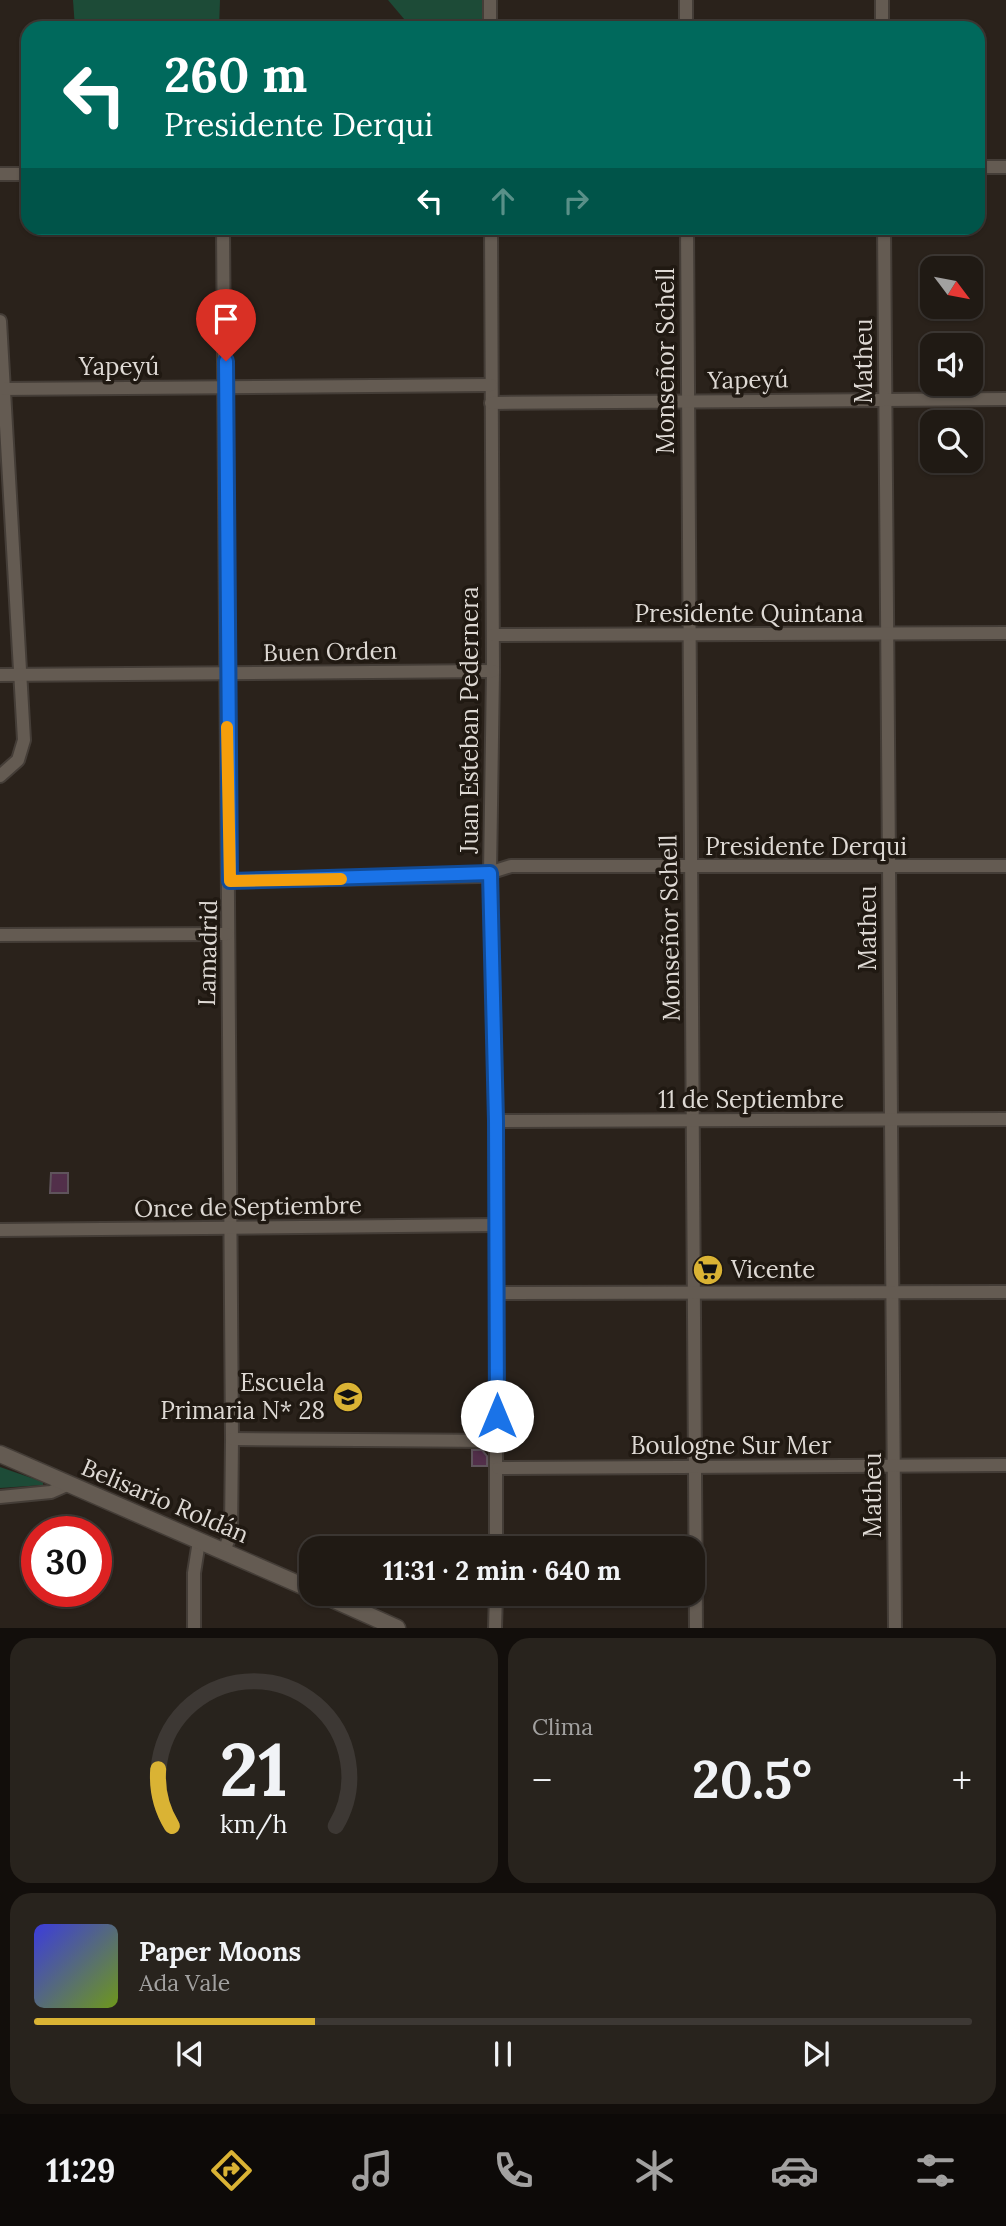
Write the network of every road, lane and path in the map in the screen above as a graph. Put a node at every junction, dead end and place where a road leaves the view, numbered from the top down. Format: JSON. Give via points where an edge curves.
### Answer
{"nodes":[{"id":1,"x":490,"y":0,"type":"edge"},
{"id":2,"x":686,"y":0,"type":"edge"},
{"id":3,"x":882,"y":0,"type":"edge"},
{"id":4,"x":490,"y":21,"type":"edge"},
{"id":5,"x":686,"y":21,"type":"edge"},
{"id":6,"x":882,"y":21,"type":"edge"},
{"id":7,"x":985,"y":167,"type":"edge"},
{"id":8,"x":1006,"y":167,"type":"edge"},
{"id":9,"x":0,"y":174,"type":"edge"},
{"id":10,"x":21,"y":174,"type":"edge"},
{"id":11,"x":223,"y":235,"type":"edge"},
{"id":12,"x":491,"y":235,"type":"edge"},
{"id":13,"x":687,"y":235,"type":"edge"},
{"id":14,"x":884,"y":235,"type":"edge"},
{"id":15,"x":0,"y":321,"type":"edge"},
{"id":16,"x":491,"y":385,"type":"junction"},
{"id":17,"x":226,"y":387,"type":"junction"},
{"id":18,"x":3,"y":388,"type":"edge"},
{"id":19,"x":885,"y":399,"type":"junction"},
{"id":20,"x":1006,"y":399,"type":"edge"},
{"id":21,"x":687,"y":401,"type":"junction"},
{"id":22,"x":491,"y":403,"type":"junction"},
{"id":23,"x":1006,"y":633,"type":"edge"},
{"id":24,"x":493,"y":635,"type":"junction"},
{"id":25,"x":690,"y":635,"type":"junction"},
{"id":26,"x":888,"y":635,"type":"junction"},
{"id":27,"x":493,"y":671,"type":"junction"},
{"id":28,"x":0,"y":675,"type":"edge"},
{"id":29,"x":21,"y":675,"type":"junction"},
{"id":30,"x":226,"y":675,"type":"junction"},
{"id":31,"x":0,"y":776,"type":"edge"},
{"id":32,"x":1006,"y":866,"type":"edge"},
{"id":33,"x":889,"y":867,"type":"junction"},
{"id":34,"x":690,"y":869,"type":"junction"},
{"id":35,"x":490,"y":873,"type":"junction"},
{"id":36,"x":230,"y":881,"type":"junction"},
{"id":37,"x":0,"y":934,"type":"edge"},
{"id":38,"x":227,"y":934,"type":"junction"},
{"id":39,"x":1006,"y":1119,"type":"edge"},
{"id":40,"x":891,"y":1120,"type":"junction"},
{"id":41,"x":496,"y":1121,"type":"junction"},
{"id":42,"x":694,"y":1122,"type":"junction"},
{"id":43,"x":496,"y":1224,"type":"junction"},
{"id":44,"x":230,"y":1228,"type":"junction"},
{"id":45,"x":0,"y":1230,"type":"edge"},
{"id":46,"x":892,"y":1292,"type":"junction"},
{"id":47,"x":1006,"y":1292,"type":"edge"},
{"id":48,"x":496,"y":1293,"type":"junction"},
{"id":49,"x":693,"y":1295,"type":"junction"},
{"id":50,"x":232,"y":1439,"type":"junction"},
{"id":51,"x":497,"y":1441,"type":"junction"},
{"id":52,"x":0,"y":1454,"type":"edge"},
{"id":53,"x":894,"y":1465,"type":"junction"},
{"id":54,"x":1006,"y":1465,"type":"edge"},
{"id":55,"x":498,"y":1468,"type":"junction"},
{"id":56,"x":695,"y":1468,"type":"junction"},
{"id":57,"x":69,"y":1484,"type":"junction"},
{"id":58,"x":0,"y":1497,"type":"edge"},
{"id":59,"x":496,"y":1536,"type":"edge"},
{"id":60,"x":199,"y":1541,"type":"junction"},
{"id":61,"x":224,"y":1551,"type":"junction"},
{"id":62,"x":299,"y":1584,"type":"edge"},
{"id":63,"x":348,"y":1606,"type":"edge"},
{"id":64,"x":496,"y":1606,"type":"edge"},
{"id":65,"x":194,"y":1628,"type":"edge"},
{"id":66,"x":397,"y":1628,"type":"edge"},
{"id":67,"x":495,"y":1628,"type":"edge"},
{"id":68,"x":696,"y":1628,"type":"edge"},
{"id":69,"x":895,"y":1628,"type":"edge"}],
"edges":[{"from":1,"to":4,"type":"street"},
{"from":2,"to":5,"type":"street"},
{"from":3,"to":6,"type":"street"},
{"from":7,"to":8,"type":"street"},
{"from":9,"to":10,"type":"street"},
{"from":11,"to":17,"type":"street","name":"Lamadrid"},
{"from":12,"to":16,"type":"street","name":"Juan Esteban Pedernera"},
{"from":13,"to":21,"type":"street","name":"Monseñor Schell"},
{"from":14,"to":19,"type":"street","name":"Matheu"},
{"from":15,"to":18,"type":"street"},
{"from":16,"to":17,"type":"street","name":"Yapeyú"},
{"from":16,"to":22,"type":"street","name":"Juan Esteban Pedernera"},
{"from":17,"to":18,"type":"street","name":"Yapeyú"},
{"from":17,"to":30,"type":"street","name":"Lamadrid"},
{"from":18,"to":29,"type":"street"},
{"from":19,"to":20,"type":"street","name":"Yapeyú"},
{"from":19,"to":21,"type":"street","name":"Yapeyú"},
{"from":19,"to":26,"type":"street","name":"Matheu"},
{"from":21,"to":22,"type":"street","name":"Yapeyú"},
{"from":21,"to":25,"type":"street","name":"Monseñor Schell"},
{"from":22,"to":24,"type":"street","name":"Juan Esteban Pedernera"},
{"from":23,"to":26,"type":"street","name":"Presidente Quintana"},
{"from":24,"to":25,"type":"street","name":"Presidente Quintana"},
{"from":24,"to":27,"type":"street","name":"Juan Esteban Pedernera"},
{"from":25,"to":26,"type":"street","name":"Presidente Quintana"},
{"from":25,"to":34,"type":"street","name":"Monseñor Schell"},
{"from":26,"to":33,"type":"street","name":"Matheu"},
{"from":27,"to":30,"type":"street","name":"Buen Orden"},
{"from":27,"to":35,"type":"street","name":"Juan Esteban Pedernera"},
{"from":28,"to":29,"type":"street","name":"Buen Orden"},
{"from":29,"to":30,"type":"street","name":"Buen Orden"},
{"from":29,"to":31,"type":"street","via":[[22,752]]},
{"from":30,"to":36,"type":"street","name":"Lamadrid"},
{"from":32,"to":33,"type":"street","name":"Presidente Derqui"},
{"from":33,"to":34,"type":"street","name":"Presidente Derqui"},
{"from":33,"to":40,"type":"street","name":"Matheu"},
{"from":34,"to":35,"type":"street","name":"Presidente Derqui","via":[[511,866]]},
{"from":34,"to":42,"type":"street","name":"Monseñor Schell"},
{"from":35,"to":36,"type":"street","name":"Presidente Derqui"},
{"from":35,"to":41,"type":"street","name":"Juan Esteban Pedernera"},
{"from":36,"to":38,"type":"street","name":"Lamadrid"},
{"from":37,"to":38,"type":"street"},
{"from":38,"to":44,"type":"street","name":"Lamadrid"},
{"from":39,"to":40,"type":"street","name":"11 de Septiembre"},
{"from":40,"to":42,"type":"street","name":"11 de Septiembre"},
{"from":40,"to":46,"type":"street","name":"Matheu"},
{"from":41,"to":42,"type":"street","name":"11 de Septiembre"},
{"from":41,"to":43,"type":"street","name":"Juan Esteban Pedernera"},
{"from":42,"to":49,"type":"street","name":"Monseñor Schell"},
{"from":43,"to":44,"type":"street","name":"Once de Septiembre"},
{"from":43,"to":48,"type":"street","name":"Juan Esteban Pedernera"},
{"from":44,"to":45,"type":"street","name":"Once de Septiembre"},
{"from":44,"to":50,"type":"street","name":"Lamadrid"},
{"from":46,"to":47,"type":"street"},
{"from":46,"to":49,"type":"street"},
{"from":46,"to":53,"type":"street","name":"Matheu"},
{"from":48,"to":49,"type":"street"},
{"from":48,"to":51,"type":"street","name":"Juan Esteban Pedernera"},
{"from":49,"to":56,"type":"street","name":"Monseñor Schell"},
{"from":50,"to":51,"type":"street"},
{"from":50,"to":61,"type":"street","name":"Lamadrid","via":[[231,1533]]},
{"from":51,"to":55,"type":"street","name":"Juan Esteban Pedernera"},
{"from":52,"to":57,"type":"street","name":"Belisario Roldán"},
{"from":53,"to":54,"type":"street","name":"Boulogne Sur Mer"},
{"from":53,"to":56,"type":"street","name":"Boulogne Sur Mer"},
{"from":53,"to":69,"type":"street","name":"Matheu"},
{"from":55,"to":56,"type":"street","name":"Boulogne Sur Mer"},
{"from":55,"to":59,"type":"street","name":"Juan Esteban Pedernera"},
{"from":56,"to":68,"type":"street","name":"Monseñor Schell"},
{"from":57,"to":58,"type":"street","via":[[51,1492]]},
{"from":57,"to":60,"type":"street","name":"Belisario Roldán"},
{"from":60,"to":61,"type":"street","name":"Belisario Roldán"},
{"from":60,"to":65,"type":"street"},
{"from":61,"to":62,"type":"street","name":"Belisario Roldán"},
{"from":63,"to":66,"type":"street"},
{"from":64,"to":67,"type":"street"}]}
